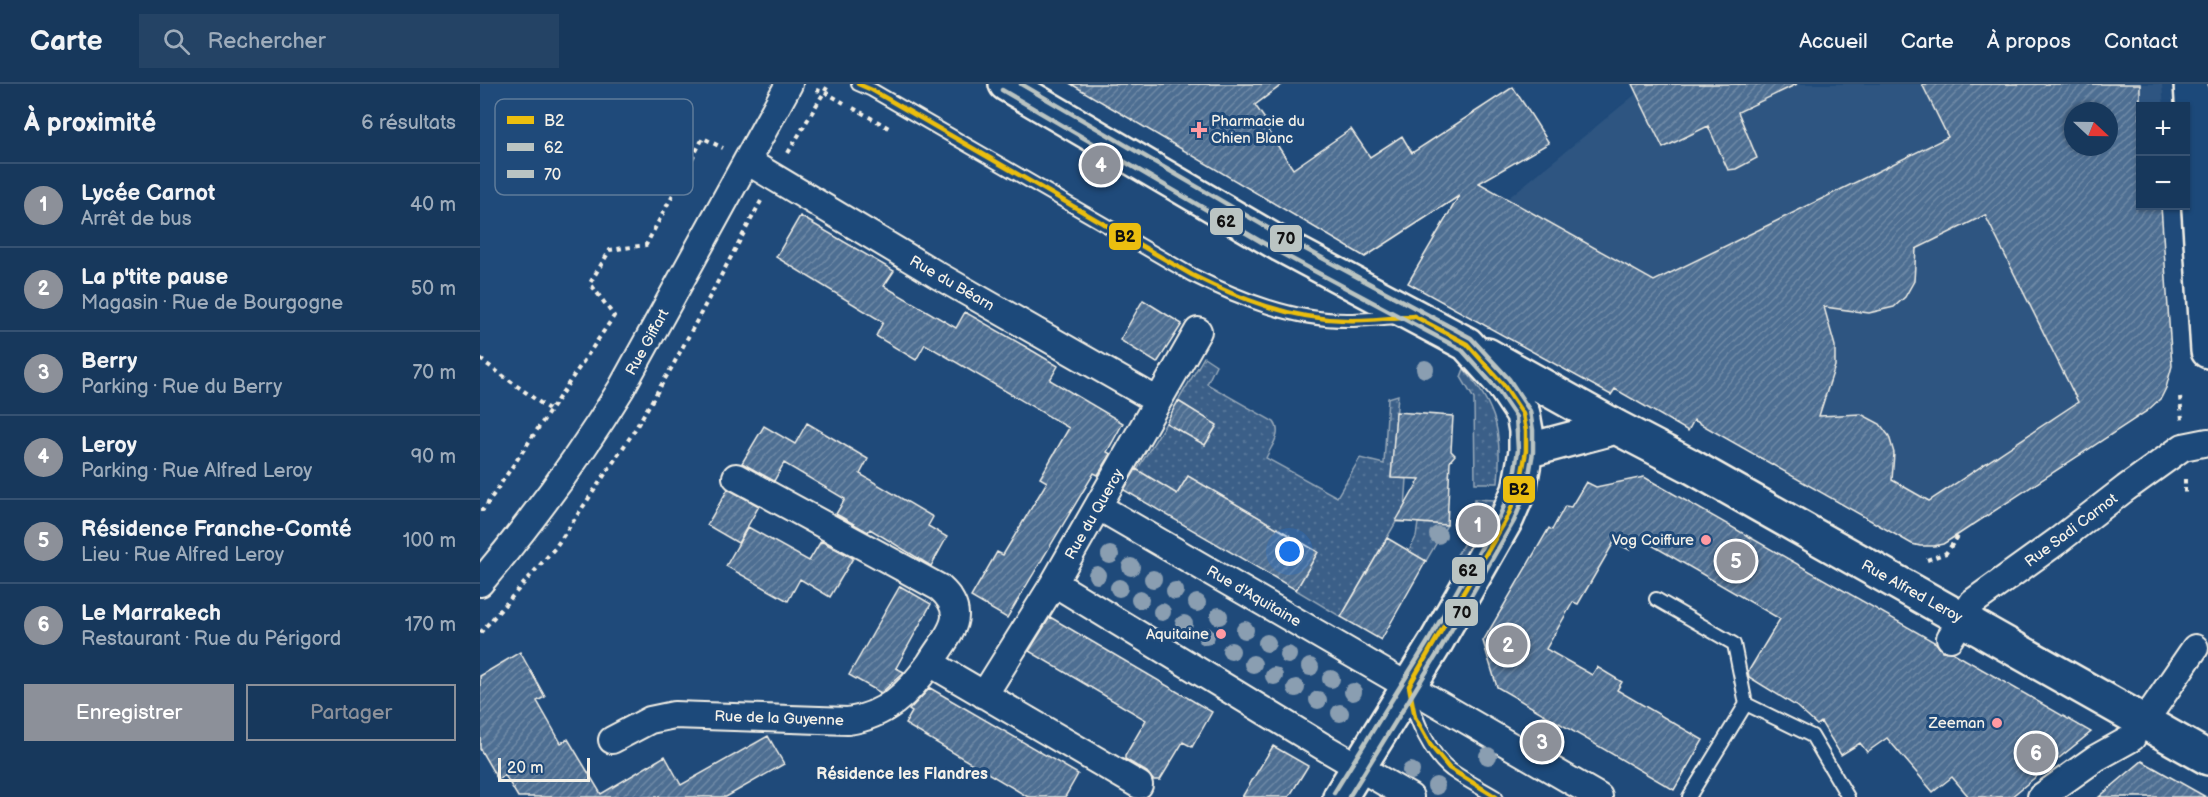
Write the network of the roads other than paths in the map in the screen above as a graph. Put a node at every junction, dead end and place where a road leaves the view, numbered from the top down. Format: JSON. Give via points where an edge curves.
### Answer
{"nodes":[{"id":1,"x":789,"y":84,"type":"edge"},
{"id":2,"x":858,"y":84,"type":"edge"},
{"id":3,"x":1006,"y":84,"type":"edge"},
{"id":4,"x":2191,"y":84,"type":"edge"},
{"id":5,"x":747,"y":161,"type":"junction"},
{"id":6,"x":1414,"y":316,"type":"junction"},
{"id":7,"x":1198,"y":331,"type":"dead end"},
{"id":8,"x":1467,"y":344,"type":"junction"},
{"id":9,"x":2208,"y":351,"type":"edge"},
{"id":10,"x":1158,"y":401,"type":"junction"},
{"id":11,"x":1616,"y":427,"type":"junction"},
{"id":12,"x":2208,"y":441,"type":"edge"},
{"id":13,"x":1527,"y":451,"type":"junction"},
{"id":14,"x":736,"y":477,"type":"dead end"},
{"id":15,"x":1099,"y":507,"type":"junction"},
{"id":16,"x":480,"y":583,"type":"edge"},
{"id":17,"x":1054,"y":583,"type":"junction"},
{"id":18,"x":1656,"y":599,"type":"dead end"},
{"id":19,"x":1956,"y":629,"type":"junction"},
{"id":20,"x":2195,"y":648,"type":"dead end"},
{"id":21,"x":930,"y":663,"type":"junction"},
{"id":22,"x":1409,"y":686,"type":"junction"},
{"id":23,"x":984,"y":695,"type":"junction"},
{"id":24,"x":1746,"y":704,"type":"junction"},
{"id":25,"x":2153,"y":709,"type":"dead end"},
{"id":26,"x":2132,"y":738,"type":"dead end"},
{"id":27,"x":612,"y":740,"type":"dead end"},
{"id":28,"x":2208,"y":758,"type":"edge"},
{"id":29,"x":1359,"y":767,"type":"junction"},
{"id":30,"x":1139,"y":785,"type":"dead end"},
{"id":31,"x":1340,"y":797,"type":"edge"},
{"id":32,"x":1410,"y":797,"type":"edge"},
{"id":33,"x":1496,"y":797,"type":"edge"},
{"id":34,"x":1599,"y":797,"type":"edge"},
{"id":35,"x":1689,"y":797,"type":"edge"},
{"id":36,"x":1848,"y":797,"type":"edge"},
{"id":37,"x":2041,"y":797,"type":"edge"}],
"edges":[{"from":1,"to":5,"type":"street","name":"Rue Giffart"},
{"from":2,"to":6,"type":"lane","via":[[1229,294],[1315,317],[1346,320]]},
{"from":3,"to":6,"type":"main road","name":"Rue Alfred Leroy","via":[[1281,245]]},
{"from":4,"to":9,"type":"main road"},
{"from":5,"to":10,"type":"street","name":"Rue du Béarn"},
{"from":5,"to":16,"type":"street","name":"Rue Giffart","via":[[592,436],[555,490]]},
{"from":6,"to":8,"type":"main road","name":"Rue Alfred Leroy"},
{"from":7,"to":10,"type":"street","name":"Rue du Quercy"},
{"from":8,"to":11,"type":"main road","name":"Rue Alfred Leroy"},
{"from":8,"to":13,"type":"main road","name":"Rue Alfred Leroy","via":[[1503,384],[1522,414]]},
{"from":10,"to":15,"type":"street","name":"Rue du Quercy"},
{"from":11,"to":13,"type":"main road"},
{"from":11,"to":19,"type":"main road","name":"Rue Alfred Leroy","via":[[1689,465]]},
{"from":12,"to":19,"type":"street","name":"Rue Sadi Carnot","via":[[2183,447],[1973,602]]},
{"from":13,"to":22,"type":"main road","name":"Rue Alfred Leroy","via":[[1507,518]]},
{"from":14,"to":21,"type":"street","name":"Rue de la Guyenne","via":[[940,588],[956,611],[956,622]]},
{"from":15,"to":17,"type":"street","name":"Rue du Quercy"},
{"from":15,"to":22,"type":"street","name":"Rue d'Aquitaine"},
{"from":17,"to":23,"type":"street","name":"Rue du Quercy"},
{"from":17,"to":29,"type":"street"},
{"from":18,"to":24,"type":"lane","via":[[1734,644]]},
{"from":19,"to":28,"type":"main road","name":"Rue Alfred Leroy"},
{"from":20,"to":25,"type":"street"},
{"from":21,"to":23,"type":"street"},
{"from":21,"to":27,"type":"street","name":"Rue de la Guyenne","via":[[894,704],[862,719],[674,715],[650,720]]},
{"from":22,"to":29,"type":"main road","name":"Rue Alfred Leroy"},
{"from":22,"to":33,"type":"lane","via":[[1414,717],[1437,753],[1449,768]]},
{"from":22,"to":34,"type":"street","name":"Rue d'Aquitaine"},
{"from":23,"to":30,"type":"street"},
{"from":24,"to":35,"type":"lane"},
{"from":24,"to":36,"type":"lane","via":[[1812,736]]},
{"from":26,"to":37,"type":"street"},
{"from":29,"to":31,"type":"main road","name":"Rue Alfred Leroy"},
{"from":29,"to":32,"type":"street"}]}
